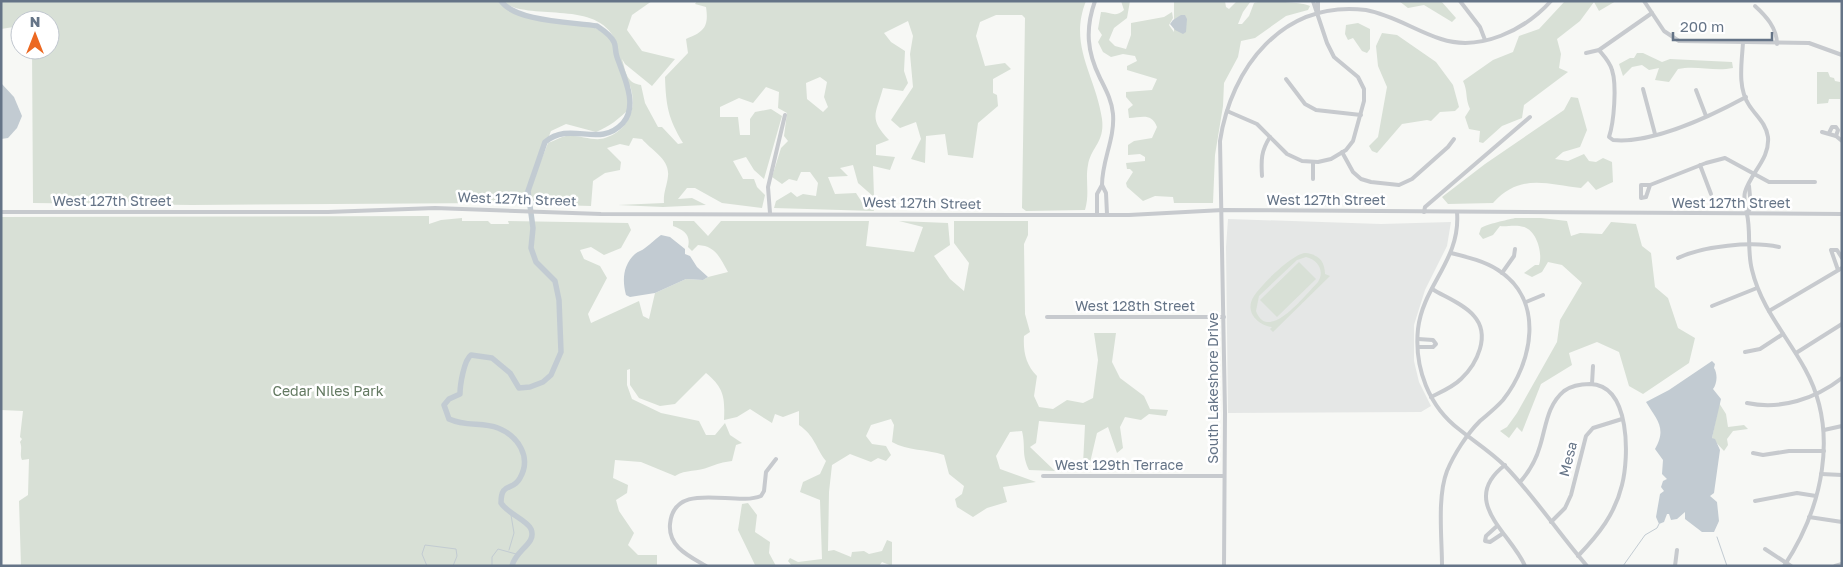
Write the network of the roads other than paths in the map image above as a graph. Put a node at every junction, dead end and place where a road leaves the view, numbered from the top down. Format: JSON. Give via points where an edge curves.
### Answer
{"nodes":[{"id":1,"x":1095,"y":1,"type":"edge"},
{"id":2,"x":1313,"y":1,"type":"edge"},
{"id":3,"x":1318,"y":1,"type":"edge"},
{"id":4,"x":1460,"y":1,"type":"edge"},
{"id":5,"x":1550,"y":1,"type":"edge"},
{"id":6,"x":1644,"y":1,"type":"edge"},
{"id":7,"x":1755,"y":6,"type":"dead end"},
{"id":8,"x":1318,"y":12,"type":"junction"},
{"id":9,"x":1652,"y":13,"type":"junction"},
{"id":10,"x":1485,"y":40,"type":"junction"},
{"id":11,"x":1743,"y":42,"type":"junction"},
{"id":12,"x":1777,"y":44,"type":"junction"},
{"id":13,"x":1600,"y":50,"type":"junction"},
{"id":14,"x":1586,"y":53,"type":"dead end"},
{"id":15,"x":1842,"y":55,"type":"edge"},
{"id":16,"x":1286,"y":79,"type":"dead end"},
{"id":17,"x":1643,"y":90,"type":"dead end"},
{"id":18,"x":1696,"y":90,"type":"dead end"},
{"id":19,"x":1746,"y":98,"type":"junction"},
{"id":20,"x":1227,"y":111,"type":"junction"},
{"id":21,"x":785,"y":115,"type":"dead end"},
{"id":22,"x":1361,"y":115,"type":"junction"},
{"id":23,"x":1706,"y":116,"type":"junction"},
{"id":24,"x":1530,"y":117,"type":"dead end"},
{"id":25,"x":1822,"y":132,"type":"dead end"},
{"id":26,"x":1829,"y":133,"type":"junction"},
{"id":27,"x":1655,"y":134,"type":"junction"},
{"id":28,"x":1836,"y":136,"type":"junction"},
{"id":29,"x":1270,"y":137,"type":"junction"},
{"id":30,"x":1454,"y":139,"type":"dead end"},
{"id":31,"x":1842,"y":141,"type":"edge"},
{"id":32,"x":1342,"y":152,"type":"junction"},
{"id":33,"x":1313,"y":162,"type":"junction"},
{"id":34,"x":1700,"y":165,"type":"junction"},
{"id":35,"x":1754,"y":174,"type":"junction"},
{"id":36,"x":1262,"y":176,"type":"dead end"},
{"id":37,"x":1313,"y":179,"type":"dead end"},
{"id":38,"x":1815,"y":182,"type":"dead end"},
{"id":39,"x":1650,"y":184,"type":"dead end"},
{"id":40,"x":1102,"y":185,"type":"junction"},
{"id":41,"x":1711,"y":194,"type":"dead end"},
{"id":42,"x":1223,"y":210,"type":"junction"},
{"id":43,"x":1,"y":212,"type":"edge"},
{"id":44,"x":1424,"y":212,"type":"junction"},
{"id":45,"x":1457,"y":212,"type":"junction"},
{"id":46,"x":770,"y":213,"type":"junction"},
{"id":47,"x":1096,"y":214,"type":"junction"},
{"id":48,"x":1107,"y":214,"type":"junction"},
{"id":49,"x":1747,"y":214,"type":"junction"},
{"id":50,"x":1842,"y":214,"type":"edge"},
{"id":51,"x":1748,"y":246,"type":"junction"},
{"id":52,"x":1779,"y":247,"type":"dead end"},
{"id":53,"x":1515,"y":249,"type":"dead end"},
{"id":54,"x":1452,"y":253,"type":"junction"},
{"id":55,"x":1678,"y":258,"type":"dead end"},
{"id":56,"x":1842,"y":258,"type":"edge"},
{"id":57,"x":1840,"y":269,"type":"edge"},
{"id":58,"x":1502,"y":273,"type":"junction"},
{"id":59,"x":1757,"y":288,"type":"junction"},
{"id":60,"x":1432,"y":289,"type":"junction"},
{"id":61,"x":1543,"y":295,"type":"dead end"},
{"id":62,"x":1526,"y":302,"type":"junction"},
{"id":63,"x":1712,"y":306,"type":"dead end"},
{"id":64,"x":1768,"y":311,"type":"junction"},
{"id":65,"x":1046,"y":317,"type":"dead end"},
{"id":66,"x":1224,"y":317,"type":"junction"},
{"id":67,"x":1842,"y":324,"type":"edge"},
{"id":68,"x":1783,"y":334,"type":"junction"},
{"id":69,"x":1418,"y":339,"type":"junction"},
{"id":70,"x":1418,"y":348,"type":"junction"},
{"id":71,"x":1745,"y":352,"type":"dead end"},
{"id":72,"x":1796,"y":353,"type":"junction"},
{"id":73,"x":1593,"y":366,"type":"dead end"},
{"id":74,"x":1842,"y":378,"type":"edge"},
{"id":75,"x":1592,"y":384,"type":"junction"},
{"id":76,"x":1816,"y":394,"type":"junction"},
{"id":77,"x":1431,"y":397,"type":"junction"},
{"id":78,"x":1747,"y":403,"type":"dead end"},
{"id":79,"x":1622,"y":419,"type":"junction"},
{"id":80,"x":1841,"y":427,"type":"edge"},
{"id":81,"x":1824,"y":430,"type":"junction"},
{"id":82,"x":1467,"y":436,"type":"junction"},
{"id":83,"x":1824,"y":451,"type":"junction"},
{"id":84,"x":1753,"y":453,"type":"dead end"},
{"id":85,"x":776,"y":459,"type":"dead end"},
{"id":86,"x":1505,"y":465,"type":"junction"},
{"id":87,"x":1821,"y":474,"type":"junction"},
{"id":88,"x":1842,"y":475,"type":"edge"},
{"id":89,"x":1043,"y":476,"type":"dead end"},
{"id":90,"x":1224,"y":476,"type":"junction"},
{"id":91,"x":1520,"y":482,"type":"junction"},
{"id":92,"x":1816,"y":496,"type":"junction"},
{"id":93,"x":1756,"y":502,"type":"dead end"},
{"id":94,"x":1809,"y":517,"type":"junction"},
{"id":95,"x":1551,"y":522,"type":"junction"},
{"id":96,"x":1842,"y":522,"type":"edge"},
{"id":97,"x":1497,"y":526,"type":"junction"},
{"id":98,"x":1502,"y":534,"type":"junction"},
{"id":99,"x":1765,"y":549,"type":"dead end"},
{"id":100,"x":1677,"y":550,"type":"dead end"},
{"id":101,"x":1578,"y":556,"type":"junction"},
{"id":102,"x":1785,"y":564,"type":"edge"},
{"id":103,"x":1842,"y":564,"type":"edge"},
{"id":104,"x":706,"y":566,"type":"edge"},
{"id":105,"x":1224,"y":566,"type":"edge"},
{"id":106,"x":1442,"y":566,"type":"edge"},
{"id":107,"x":1525,"y":566,"type":"edge"},
{"id":108,"x":1587,"y":566,"type":"edge"},
{"id":109,"x":1675,"y":566,"type":"edge"},
{"id":110,"x":1791,"y":566,"type":"edge"},
{"id":111,"x":1834,"y":566,"type":"edge"}],
"edges":[{"from":1,"to":40,"type":"street","via":[[1088,21],[1088,45],[1110,99],[1113,121]]},
{"from":2,"to":8,"type":"street"},
{"from":3,"to":8,"type":"street"},
{"from":4,"to":10,"type":"street","via":[[1480,27]]},
{"from":5,"to":10,"type":"street","name":"South Lakeshore Drive","via":[[1526,24]]},
{"from":6,"to":9,"type":"street"},
{"from":7,"to":12,"type":"street","via":[[1774,30]]},
{"from":8,"to":10,"type":"street","name":"South Lakeshore Drive","via":[[1344,8],[1365,10],[1443,40]]},
{"from":8,"to":20,"type":"street","name":"South Lakeshore Drive","via":[[1284,27],[1260,46],[1242,74]]},
{"from":8,"to":22,"type":"street","via":[[1326,43],[1334,57],[1358,77],[1364,89]]},
{"from":9,"to":11,"type":"street","via":[[1668,36],[1679,41]]},
{"from":9,"to":13,"type":"street"},
{"from":11,"to":12,"type":"street"},
{"from":11,"to":19,"type":"street","via":[[1741,82]]},
{"from":12,"to":15,"type":"street","via":[[1809,43]]},
{"from":13,"to":14,"type":"street"},
{"from":13,"to":27,"type":"street","via":[[1614,76],[1610,139],[1636,139]]},
{"from":16,"to":22,"type":"street","via":[[1305,104],[1316,110]]},
{"from":17,"to":27,"type":"street"},
{"from":18,"to":23,"type":"street"},
{"from":19,"to":23,"type":"street"},
{"from":19,"to":35,"type":"street","via":[[1762,121],[1768,137],[1764,160]]},
{"from":20,"to":29,"type":"street","via":[[1251,120]]},
{"from":20,"to":42,"type":"street","name":"South Lakeshore Drive","via":[[1220,142]]},
{"from":21,"to":46,"type":"street","via":[[768,187]]},
{"from":22,"to":32,"type":"street","via":[[1353,141]]},
{"from":23,"to":27,"type":"street"},
{"from":24,"to":44,"type":"street","via":[[1425,207]]},
{"from":25,"to":26,"type":"street"},
{"from":26,"to":28,"type":"street"},
{"from":26,"to":28,"type":"street","via":[[1830,128],[1836,128]]},
{"from":28,"to":31,"type":"street"},
{"from":29,"to":33,"type":"street","via":[[1287,154]]},
{"from":29,"to":36,"type":"street","via":[[1261,157]]},
{"from":30,"to":32,"type":"street","via":[[1412,179],[1399,185],[1361,179],[1353,172]]},
{"from":32,"to":33,"type":"street","via":[[1331,159]]},
{"from":33,"to":37,"type":"street"},
{"from":34,"to":35,"type":"street","via":[[1725,158]]},
{"from":34,"to":39,"type":"street"},
{"from":34,"to":41,"type":"street"},
{"from":35,"to":38,"type":"street","via":[[1770,182]]},
{"from":35,"to":49,"type":"street","via":[[1749,186],[1751,207]]},
{"from":40,"to":47,"type":"street","via":[[1097,194]]},
{"from":40,"to":48,"type":"street"},
{"from":42,"to":44,"type":"street","name":"West 127th Street"},
{"from":42,"to":48,"type":"street","name":"West 127th Street"},
{"from":42,"to":66,"type":"street","name":"South Lakeshore Drive"},
{"from":43,"to":46,"type":"street","name":"West 127th Street","via":[[518,210],[609,214]]},
{"from":44,"to":45,"type":"street","name":"West 127th Street"},
{"from":45,"to":49,"type":"street","name":"West 127th Street"},
{"from":45,"to":54,"type":"street"},
{"from":46,"to":47,"type":"street","name":"West 127th Street"},
{"from":47,"to":48,"type":"street","name":"West 127th Street"},
{"from":49,"to":50,"type":"street","name":"West 127th Street"},
{"from":49,"to":51,"type":"street"},
{"from":51,"to":52,"type":"street","via":[[1765,244]]},
{"from":51,"to":55,"type":"street","via":[[1697,250]]},
{"from":51,"to":59,"type":"street"},
{"from":53,"to":58,"type":"street"},
{"from":54,"to":58,"type":"street","via":[[1490,265]]},
{"from":54,"to":60,"type":"street"},
{"from":56,"to":57,"type":"street","via":[[1837,250],[1831,250]]},
{"from":57,"to":64,"type":"street"},
{"from":58,"to":62,"type":"street"},
{"from":59,"to":63,"type":"street"},
{"from":59,"to":64,"type":"street"},
{"from":60,"to":69,"type":"street","via":[[1422,314]]},
{"from":60,"to":77,"type":"street","via":[[1470,313],[1478,321],[1482,338],[1465,375]]},
{"from":61,"to":62,"type":"street"},
{"from":62,"to":82,"type":"street","via":[[1531,331],[1523,361],[1503,400]]},
{"from":64,"to":68,"type":"street"},
{"from":65,"to":66,"type":"street","name":"West 128th Street"},
{"from":66,"to":90,"type":"street","name":"South Lakeshore Drive"},
{"from":67,"to":72,"type":"street"},
{"from":68,"to":71,"type":"street","via":[[1760,348]]},
{"from":68,"to":72,"type":"street"},
{"from":69,"to":70,"type":"street"},
{"from":69,"to":70,"type":"street","via":[[1433,340],[1436,344]]},
{"from":70,"to":77,"type":"street","via":[[1421,372]]},
{"from":72,"to":76,"type":"street"},
{"from":73,"to":75,"type":"street"},
{"from":74,"to":76,"type":"street"},
{"from":75,"to":79,"type":"street","via":[[1610,393],[1619,405]]},
{"from":75,"to":91,"type":"street","via":[[1577,385],[1564,391],[1552,404],[1534,462]]},
{"from":76,"to":78,"type":"street","via":[[1776,406]]},
{"from":76,"to":81,"type":"street"},
{"from":77,"to":82,"type":"street","via":[[1446,418]]},
{"from":79,"to":95,"type":"street","name":"Mesa","via":[[1593,428],[1586,436],[1571,495],[1565,508]]},
{"from":79,"to":101,"type":"street","via":[[1626,456],[1614,510],[1600,533]]},
{"from":80,"to":81,"type":"street"},
{"from":81,"to":83,"type":"street"},
{"from":82,"to":86,"type":"street"},
{"from":82,"to":106,"type":"street","via":[[1444,481]]},
{"from":83,"to":84,"type":"street"},
{"from":83,"to":87,"type":"street"},
{"from":85,"to":104,"type":"street","via":[[766,472],[761,496],[692,499],[681,503],[674,511],[670,532],[675,544]]},
{"from":86,"to":91,"type":"street"},
{"from":86,"to":97,"type":"street","via":[[1487,491],[1488,511]]},
{"from":87,"to":88,"type":"street"},
{"from":87,"to":92,"type":"street"},
{"from":89,"to":90,"type":"street","name":"West 129th Terrace"},
{"from":90,"to":105,"type":"street","name":"South Lakeshore Drive"},
{"from":91,"to":95,"type":"street"},
{"from":92,"to":93,"type":"street","via":[[1797,494]]},
{"from":92,"to":94,"type":"street"},
{"from":94,"to":96,"type":"street"},
{"from":94,"to":102,"type":"street"},
{"from":95,"to":101,"type":"street"},
{"from":97,"to":98,"type":"street"},
{"from":97,"to":98,"type":"street","via":[[1485,541],[1490,542]]},
{"from":98,"to":107,"type":"street"},
{"from":99,"to":102,"type":"street"},
{"from":100,"to":109,"type":"street"},
{"from":101,"to":108,"type":"street"},
{"from":102,"to":110,"type":"street"},
{"from":103,"to":111,"type":"street"}]}
